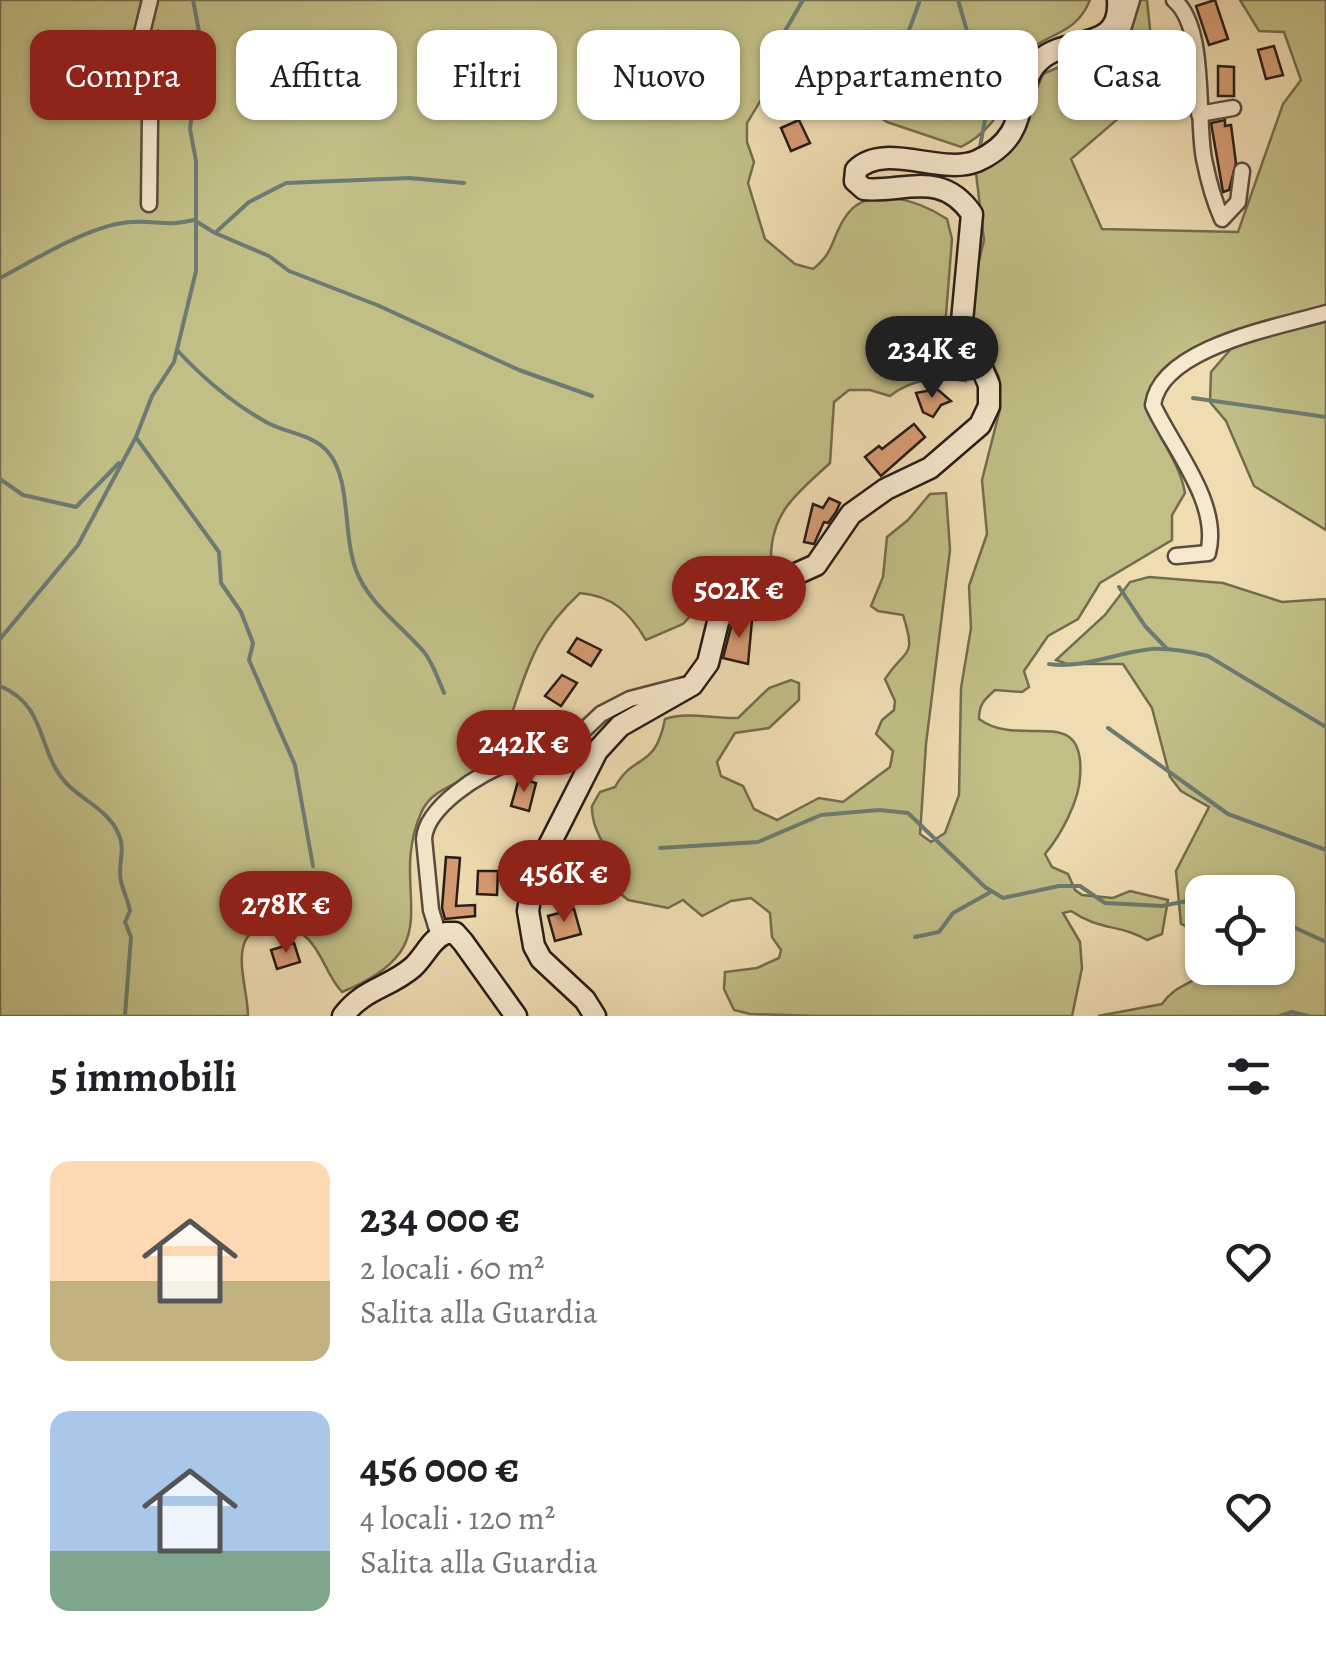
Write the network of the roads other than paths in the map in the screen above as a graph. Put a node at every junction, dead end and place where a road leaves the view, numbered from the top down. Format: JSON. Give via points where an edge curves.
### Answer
{"nodes":[{"id":1,"x":150,"y":0,"type":"edge"},
{"id":2,"x":1118,"y":0,"type":"edge"},
{"id":3,"x":1132,"y":0,"type":"edge"},
{"id":4,"x":1174,"y":0,"type":"edge"},
{"id":5,"x":1114,"y":26,"type":"junction"},
{"id":6,"x":1232,"y":108,"type":"dead end"},
{"id":7,"x":1199,"y":114,"type":"junction"},
{"id":8,"x":1242,"y":170,"type":"dead end"},
{"id":9,"x":149,"y":204,"type":"dead end"},
{"id":10,"x":1326,"y":313,"type":"edge"},
{"id":11,"x":1176,"y":556,"type":"dead end"},
{"id":12,"x":692,"y":684,"type":"junction"},
{"id":13,"x":439,"y":936,"type":"junction"},
{"id":14,"x":343,"y":1016,"type":"edge"},
{"id":15,"x":516,"y":1016,"type":"edge"},
{"id":16,"x":595,"y":1016,"type":"edge"}],
"edges":[{"from":1,"to":9,"type":"street","via":[[139,46],[152,148]]},
{"from":2,"to":5,"type":"main road"},
{"from":3,"to":5,"type":"street","via":[[1124,26]]},
{"from":4,"to":7,"type":"street","via":[[1196,52]]},
{"from":5,"to":12,"type":"main road","via":[[1040,59],[1015,128],[978,160],[875,160],[856,170],[855,181],[864,189],[924,186],[955,196],[972,214],[962,321],[989,384],[989,406],[954,450],[851,514],[816,565],[727,605],[708,663]]},
{"from":6,"to":7,"type":"street"},
{"from":7,"to":8,"type":"street","via":[[1222,220],[1238,202]]},
{"from":10,"to":11,"type":"street","via":[[1220,346],[1170,371],[1160,385],[1153,406],[1190,468],[1210,546],[1208,553]]},
{"from":12,"to":13,"type":"street","via":[[630,699],[588,724],[548,764],[512,762],[442,805],[424,830],[430,910]]},
{"from":12,"to":16,"type":"main road","via":[[607,737],[534,875],[528,911],[534,946]]},
{"from":13,"to":14,"type":"main road","via":[[414,966],[363,994]]},
{"from":13,"to":15,"type":"main road","via":[[454,934],[463,942]]}]}
